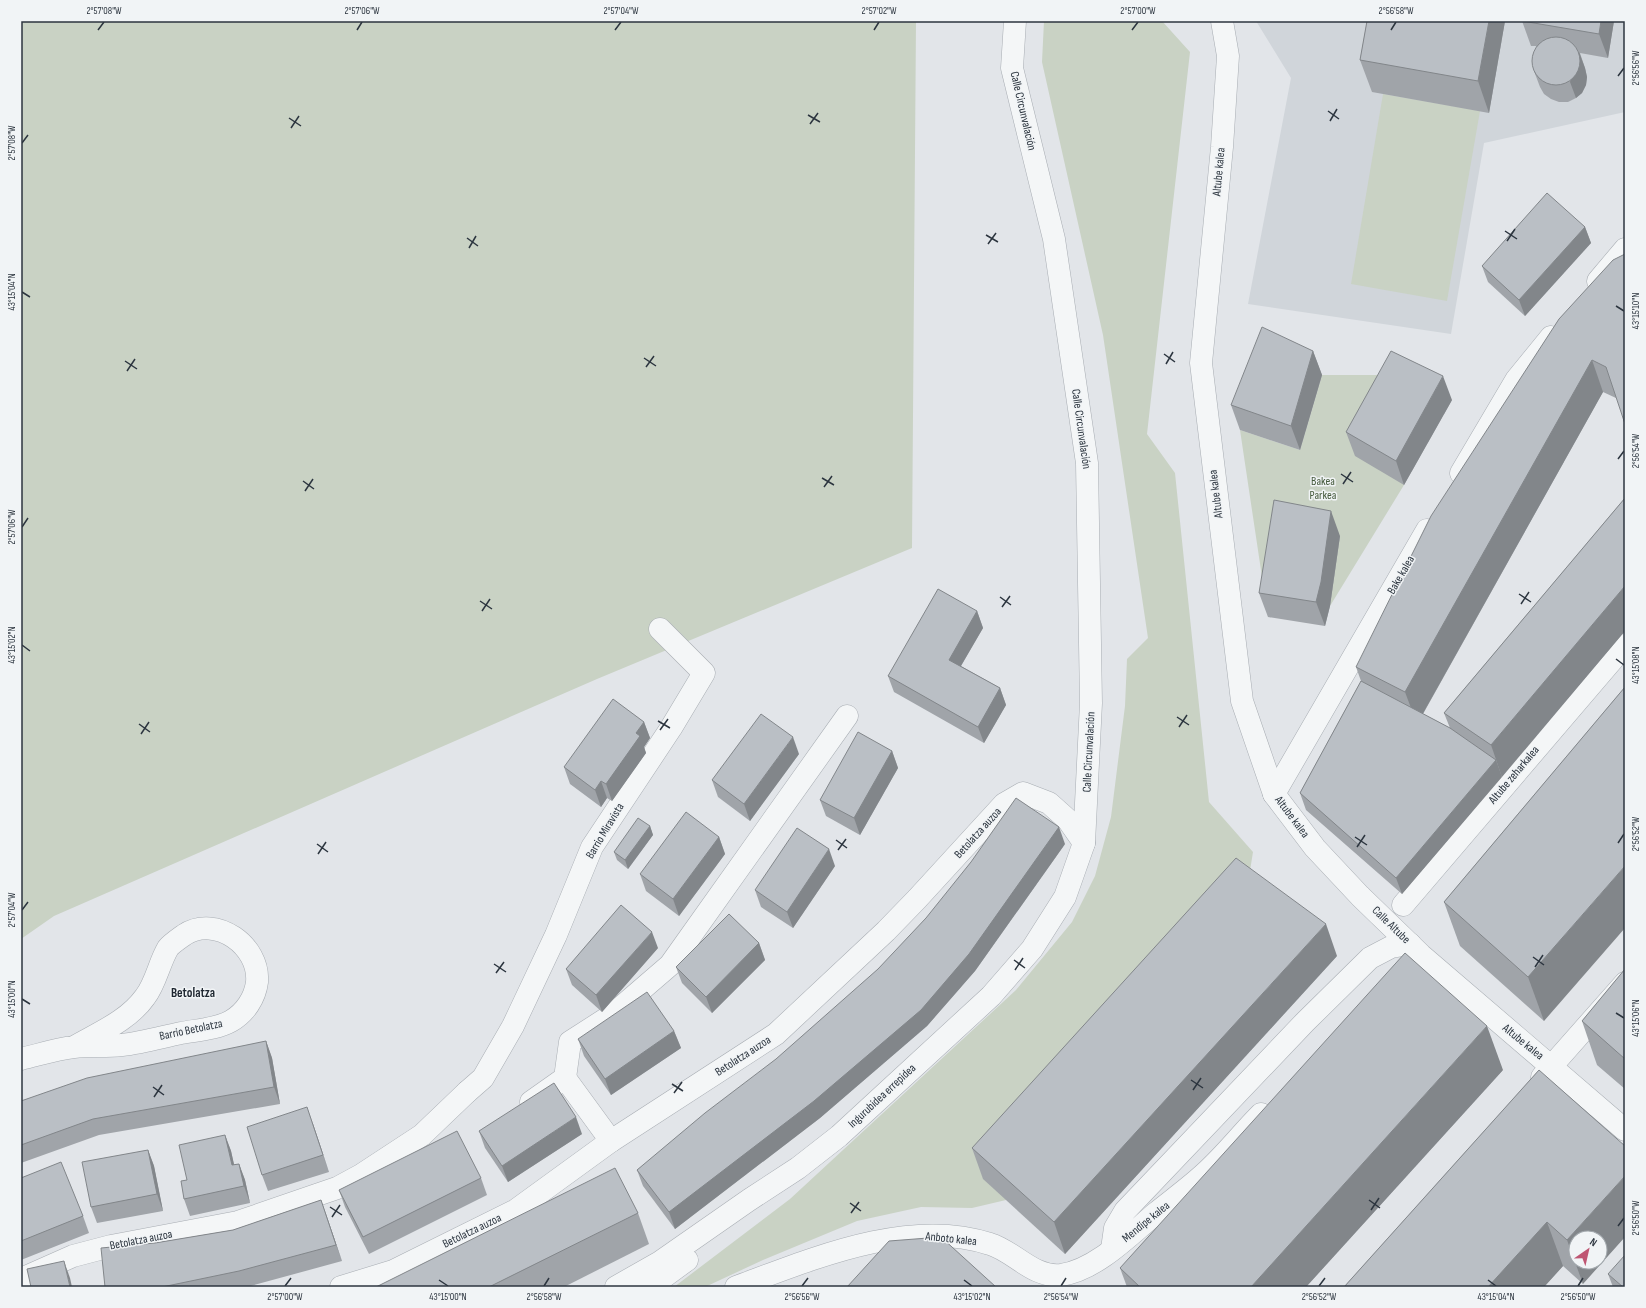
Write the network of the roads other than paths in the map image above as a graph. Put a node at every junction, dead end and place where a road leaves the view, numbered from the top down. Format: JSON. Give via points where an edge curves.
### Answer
{"nodes":[{"id":1,"x":1015,"y":21,"type":"edge"},
{"id":2,"x":1222,"y":21,"type":"edge"},
{"id":3,"x":1625,"y":250,"type":"edge"},
{"id":4,"x":1585,"y":296,"type":"edge"},
{"id":5,"x":1566,"y":320,"type":"edge"},
{"id":6,"x":1452,"y":487,"type":"edge"},
{"id":7,"x":1436,"y":514,"type":"edge"},
{"id":8,"x":660,"y":629,"type":"dead end"},
{"id":9,"x":1625,"y":645,"type":"edge"},
{"id":10,"x":847,"y":716,"type":"dead end"},
{"id":11,"x":1274,"y":794,"type":"junction"},
{"id":12,"x":1084,"y":843,"type":"junction"},
{"id":13,"x":1360,"y":896,"type":"joint"},
{"id":14,"x":1404,"y":905,"type":"dead end"},
{"id":15,"x":1413,"y":956,"type":"junction"},
{"id":16,"x":1625,"y":983,"type":"edge"},
{"id":17,"x":74,"y":1047,"type":"junction"},
{"id":18,"x":21,"y":1059,"type":"edge"},
{"id":19,"x":1552,"y":1066,"type":"junction"},
{"id":20,"x":565,"y":1078,"type":"junction"},
{"id":21,"x":468,"y":1092,"type":"joint"},
{"id":22,"x":1527,"y":1094,"type":"edge"},
{"id":23,"x":1276,"y":1099,"type":"edge"},
{"id":24,"x":514,"y":1114,"type":"edge"},
{"id":25,"x":1625,"y":1130,"type":"edge"},
{"id":26,"x":611,"y":1141,"type":"junction"},
{"id":27,"x":749,"y":1200,"type":"junction"},
{"id":28,"x":1112,"y":1249,"type":"junction"},
{"id":29,"x":21,"y":1279,"type":"edge"},
{"id":30,"x":341,"y":1287,"type":"edge"},
{"id":31,"x":616,"y":1287,"type":"edge"},
{"id":32,"x":650,"y":1287,"type":"edge"},
{"id":33,"x":736,"y":1287,"type":"edge"}],
"edges":[{"from":1,"to":12,"type":"street","name":"Calle Circunvalación","via":[[1012,68],[1054,239],[1087,463],[1091,703]]},
{"from":2,"to":11,"type":"street","name":"Altube kalea","via":[[1228,56],[1201,363],[1242,701]]},
{"from":3,"to":4,"type":"street"},
{"from":5,"to":6,"type":"street","via":[[1516,380]]},
{"from":7,"to":11,"type":"street","name":"Bake kalea"},
{"from":8,"to":21,"type":"street","name":"Barrio Miravista","via":[[704,673],[671,728],[592,847],[556,935],[513,1026],[483,1078]]},
{"from":9,"to":14,"type":"street","name":"Altube zeharkalea"},
{"from":10,"to":20,"type":"street","via":[[670,965],[612,1016],[570,1042]]},
{"from":11,"to":13,"type":"street","name":"Altube kalea","via":[[1315,848]]},
{"from":12,"to":26,"type":"street","name":"Betolatza auzoa","via":[[1068,820],[1049,803],[1023,793],[1004,804],[886,931],[776,1034]]},
{"from":12,"to":27,"type":"street","name":"Ingurubidea errepidea","via":[[1065,897],[1032,949],[991,996],[839,1136],[798,1168]]},
{"from":13,"to":15,"type":"street","name":"Calle Altube"},
{"from":15,"to":19,"type":"street","name":"Altube kalea"},
{"from":15,"to":28,"type":"street","name":"Mendipe kalea","via":[[1391,947],[1370,958],[1305,1022],[1125,1211],[1115,1228]]},
{"from":16,"to":19,"type":"street"},
{"from":17,"to":17,"type":"street","name":"Barrio Betolatza","via":[[122,1045],[230,1022],[242,1013],[254,996],[257,982],[255,965],[248,950],[237,938],[219,930],[202,929],[185,934],[169,948],[145,998],[121,1020]]},
{"from":17,"to":18,"type":"street"},
{"from":19,"to":22,"type":"street"},
{"from":19,"to":25,"type":"street","name":"Altube kalea"},
{"from":20,"to":24,"type":"street"},
{"from":20,"to":26,"type":"street"},
{"from":21,"to":29,"type":"street","name":"Betolatza auzoa","via":[[422,1135],[337,1188],[238,1222],[111,1246],[73,1256]]},
{"from":23,"to":28,"type":"street","name":"Mendipe kalea","via":[[1206,1172]]},
{"from":26,"to":30,"type":"street","name":"Betolatza auzoa","via":[[516,1210],[393,1271]]},
{"from":27,"to":31,"type":"street","name":"Ingurubidea errepidea","via":[[660,1262]]},
{"from":27,"to":32,"type":"street","via":[[720,1236]]},
{"from":28,"to":33,"type":"street","name":"Anboto kalea","via":[[1090,1264],[1060,1275],[1038,1272],[991,1244],[952,1236],[923,1234],[862,1243]]}]}
